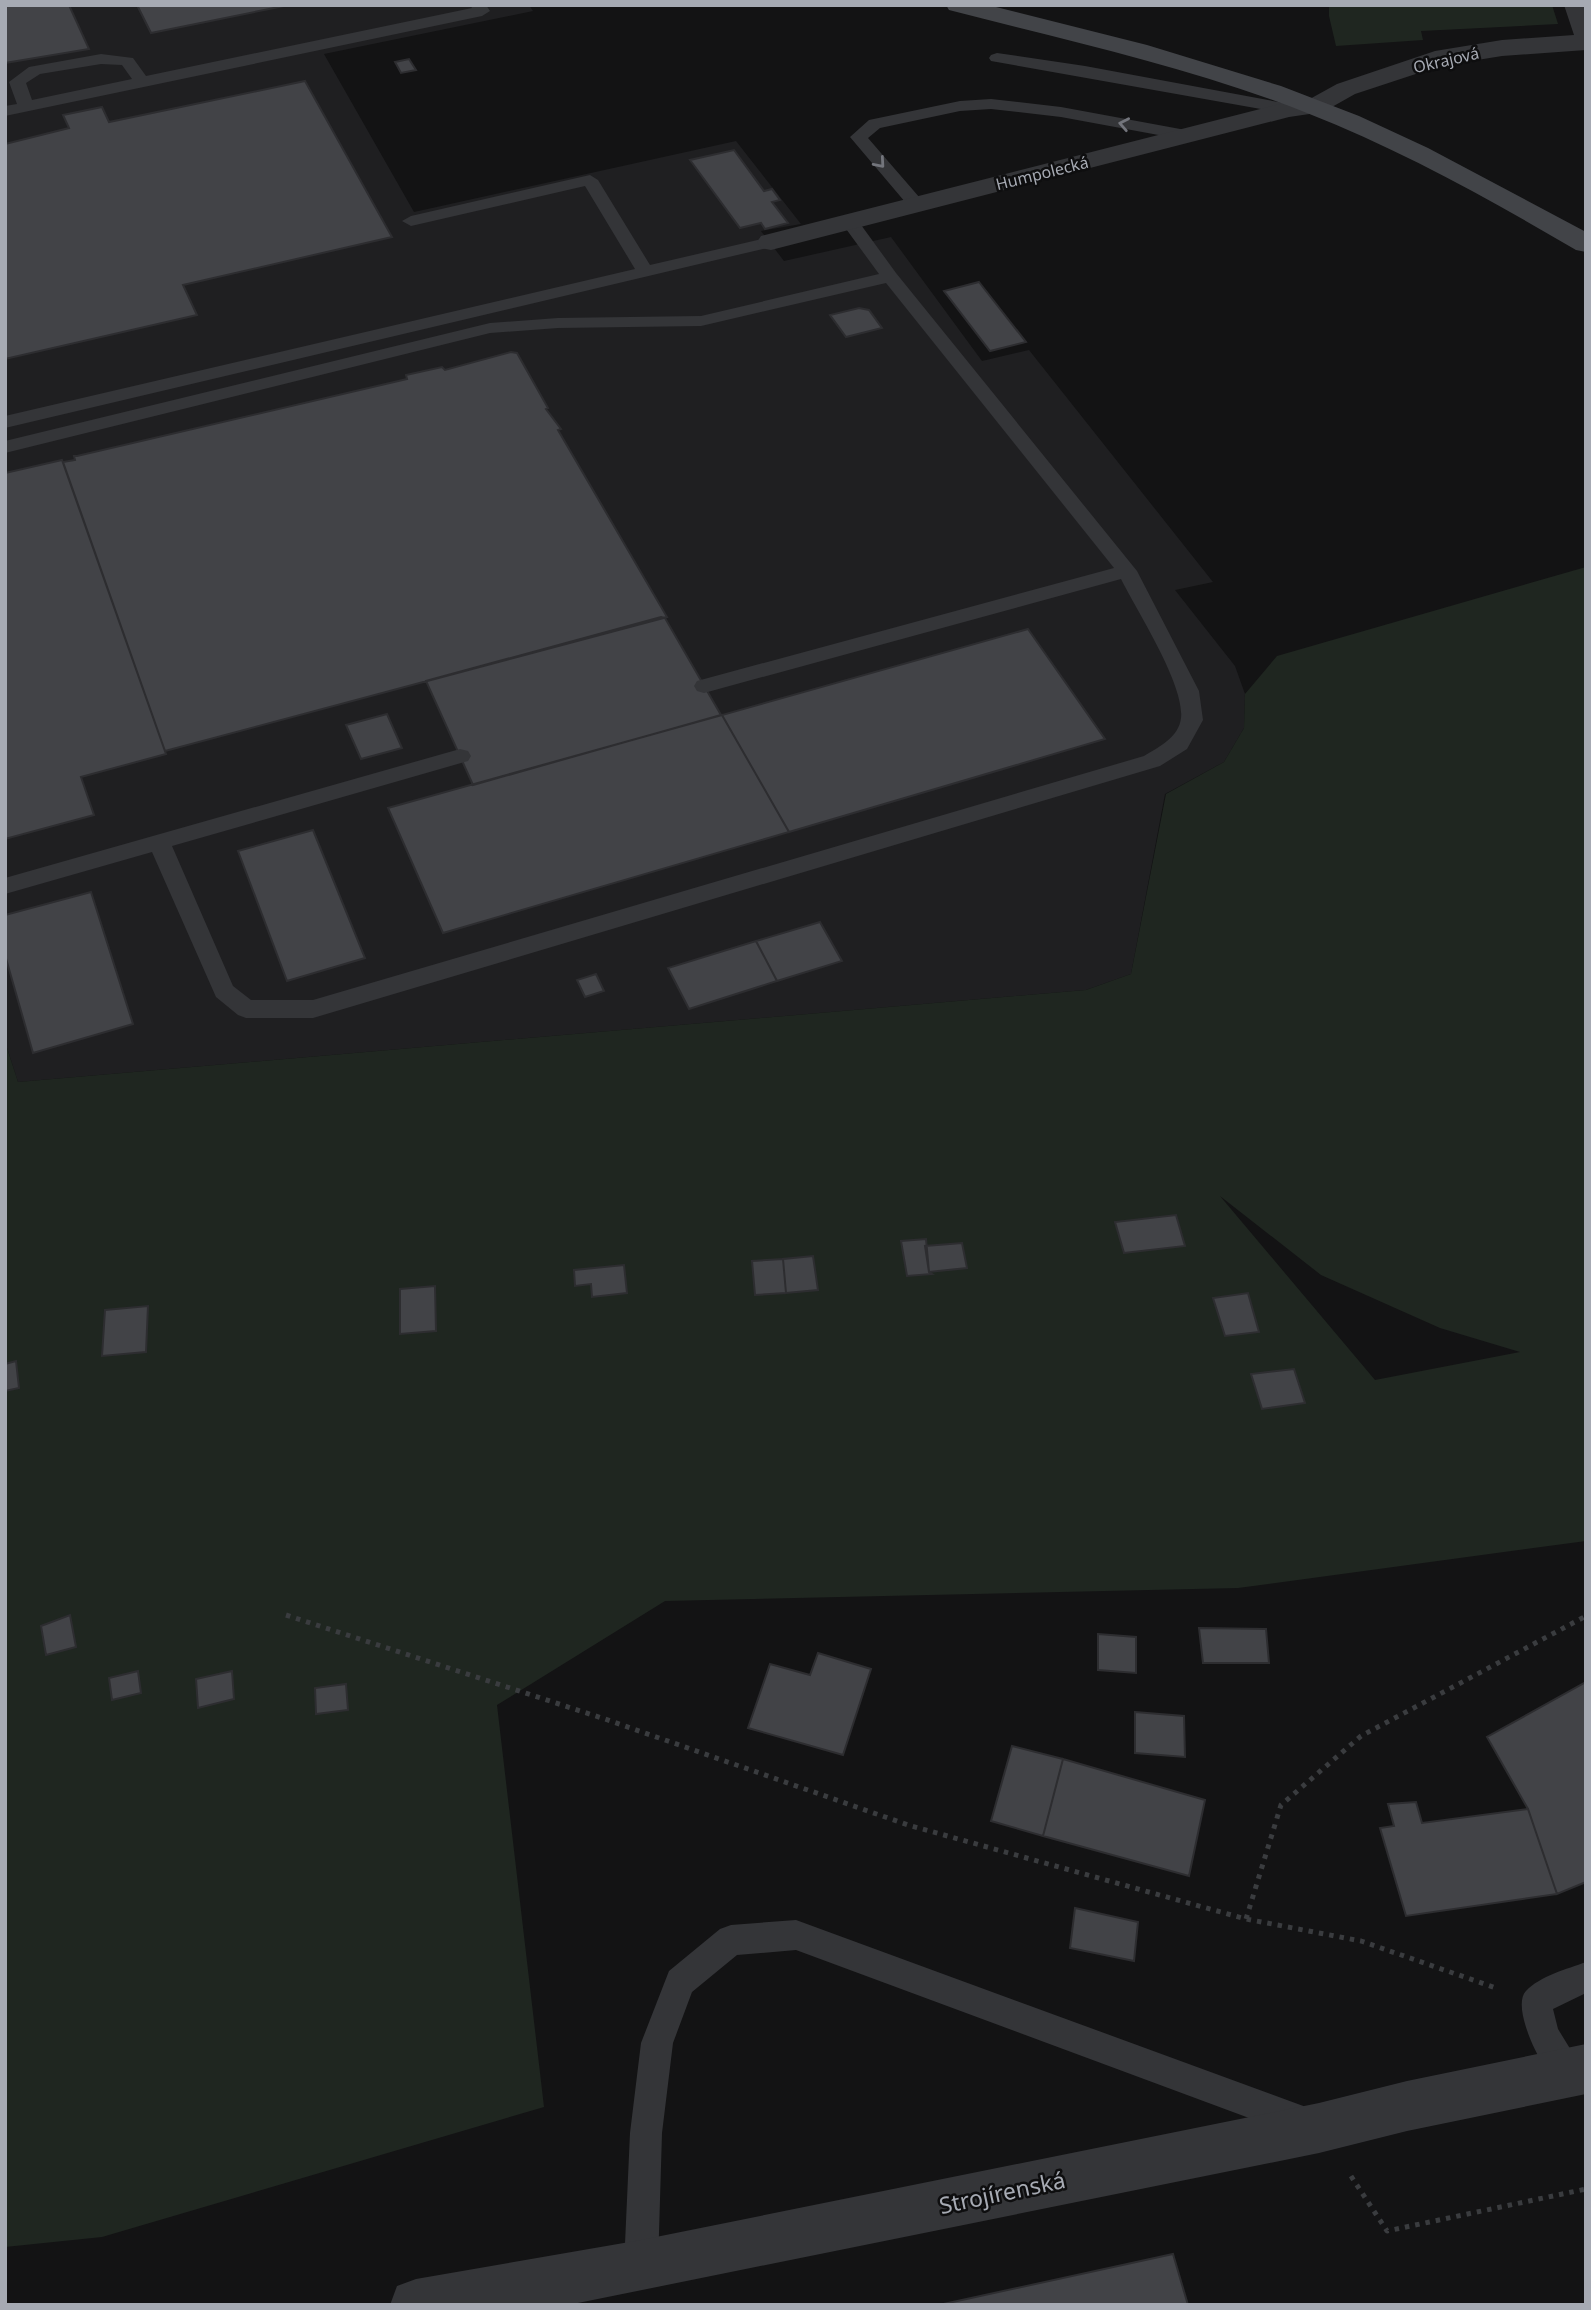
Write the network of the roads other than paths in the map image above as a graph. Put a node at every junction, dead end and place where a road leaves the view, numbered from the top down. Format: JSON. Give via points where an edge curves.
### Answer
{"nodes":[{"id":1,"x":478,"y":5,"type":"edge"},
{"id":2,"x":958,"y":5,"type":"edge"},
{"id":3,"x":1576,"y":5,"type":"edge"},
{"id":4,"x":1586,"y":35,"type":"edge"},
{"id":5,"x":1586,"y":42,"type":"edge"},
{"id":6,"x":997,"y":58,"type":"dead end"},
{"id":7,"x":143,"y":83,"type":"junction"},
{"id":8,"x":26,"y":107,"type":"junction"},
{"id":9,"x":1302,"y":108,"type":"junction"},
{"id":10,"x":5,"y":111,"type":"edge"},
{"id":11,"x":1191,"y":136,"type":"junction"},
{"id":12,"x":917,"y":205,"type":"junction"},
{"id":13,"x":411,"y":220,"type":"dead end"},
{"id":14,"x":850,"y":222,"type":"junction"},
{"id":15,"x":771,"y":242,"type":"joint"},
{"id":16,"x":1586,"y":244,"type":"edge"},
{"id":17,"x":645,"y":271,"type":"junction"},
{"id":18,"x":890,"y":277,"type":"junction"},
{"id":19,"x":5,"y":422,"type":"edge"},
{"id":20,"x":5,"y":447,"type":"edge"},
{"id":21,"x":1127,"y":571,"type":"junction"},
{"id":22,"x":704,"y":686,"type":"dead end"},
{"id":23,"x":460,"y":756,"type":"dead end"},
{"id":24,"x":159,"y":842,"type":"junction"},
{"id":25,"x":5,"y":886,"type":"edge"},
{"id":26,"x":1586,"y":1977,"type":"edge"},
{"id":27,"x":1578,"y":2071,"type":"edge"},
{"id":28,"x":1320,"y":2128,"type":"junction"},
{"id":29,"x":641,"y":2266,"type":"junction"},
{"id":30,"x":415,"y":2305,"type":"edge"}],
"edges":[{"from":1,"to":7,"type":"lane","via":[[482,10]]},
{"from":2,"to":9,"type":"main road","via":[[1204,71]]},
{"from":3,"to":4,"type":"street"},
{"from":5,"to":9,"type":"street","name":"Okrajová","via":[[1435,59]]},
{"from":6,"to":9,"type":"lane"},
{"from":7,"to":8,"type":"lane"},
{"from":7,"to":8,"type":"lane","via":[[127,61],[101,59],[35,70],[17,82]]},
{"from":8,"to":10,"type":"lane"},
{"from":9,"to":11,"type":"street","name":"Humpolecká"},
{"from":9,"to":16,"type":"main road","via":[[1460,174]]},
{"from":11,"to":12,"type":"street","name":"Humpolecká"},
{"from":11,"to":12,"type":"lane","one_way":true,"via":[[991,104],[875,124],[858,137]]},
{"from":12,"to":14,"type":"street","name":"Humpolecká"},
{"from":13,"to":17,"type":"lane","via":[[590,180]]},
{"from":14,"to":15,"type":"street","name":"Humpolecká"},
{"from":14,"to":18,"type":"lane"},
{"from":15,"to":17,"type":"lane"},
{"from":17,"to":19,"type":"lane"},
{"from":18,"to":20,"type":"lane","via":[[701,321],[490,328]]},
{"from":18,"to":21,"type":"lane"},
{"from":21,"to":22,"type":"lane"},
{"from":21,"to":24,"type":"lane","via":[[1189,691],[1192,720],[1179,744],[1152,761],[313,1009],[246,1009],[224,991]]},
{"from":23,"to":24,"type":"lane"},
{"from":24,"to":25,"type":"lane"},
{"from":26,"to":27,"type":"lane","via":[[1536,2002],[1544,2036]]},
{"from":27,"to":28,"type":"street","name":"Strojírenská"},
{"from":28,"to":29,"type":"street","name":"Strojírenská"},
{"from":28,"to":29,"type":"lane","via":[[796,1935],[731,1940],[680,1982],[657,2043],[646,2133]]},
{"from":29,"to":30,"type":"street","name":"Strojírenská"}]}
